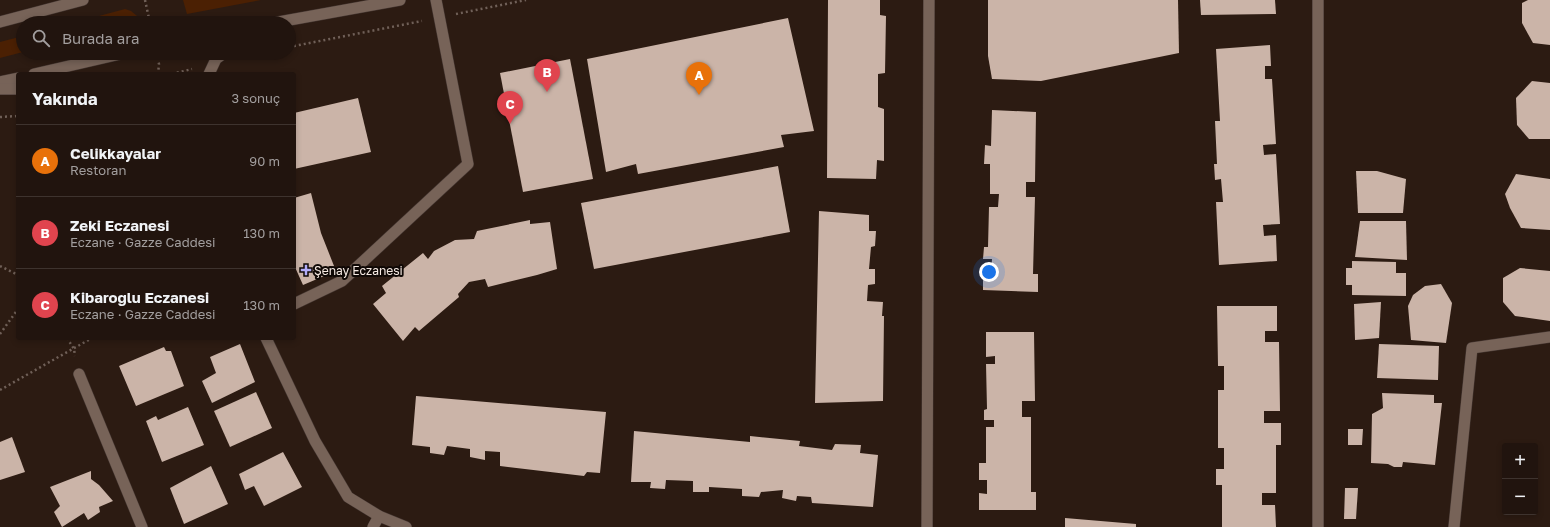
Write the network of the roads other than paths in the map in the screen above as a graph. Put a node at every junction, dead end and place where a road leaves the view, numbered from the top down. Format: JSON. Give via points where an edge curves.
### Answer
{"nodes":[{"id":1,"x":83,"y":0,"type":"edge"},
{"id":2,"x":400,"y":0,"type":"edge"},
{"id":3,"x":436,"y":0,"type":"edge"},
{"id":4,"x":929,"y":0,"type":"edge"},
{"id":5,"x":1318,"y":0,"type":"edge"},
{"id":6,"x":23,"y":16,"type":"edge"},
{"id":7,"x":16,"y":18,"type":"edge"},
{"id":8,"x":296,"y":19,"type":"edge"},
{"id":9,"x":0,"y":22,"type":"edge"},
{"id":10,"x":95,"y":60,"type":"edge"},
{"id":11,"x":216,"y":60,"type":"edge"},
{"id":12,"x":43,"y":72,"type":"edge"},
{"id":13,"x":210,"y":72,"type":"edge"},
{"id":14,"x":16,"y":78,"type":"edge"},
{"id":15,"x":0,"y":82,"type":"edge"},
{"id":16,"x":0,"y":89,"type":"edge"},
{"id":17,"x":16,"y":89,"type":"edge"},
{"id":18,"x":296,"y":303,"type":"edge"},
{"id":19,"x":1550,"y":336,"type":"edge"},
{"id":20,"x":267,"y":340,"type":"edge"},
{"id":21,"x":79,"y":374,"type":"dead end"},
{"id":22,"x":379,"y":516,"type":"junction"},
{"id":23,"x":142,"y":527,"type":"edge"},
{"id":24,"x":373,"y":527,"type":"edge"},
{"id":25,"x":406,"y":527,"type":"edge"},
{"id":26,"x":927,"y":527,"type":"edge"},
{"id":27,"x":1318,"y":527,"type":"edge"},
{"id":28,"x":1454,"y":527,"type":"edge"}],
"edges":[{"from":1,"to":6,"type":"street"},
{"from":2,"to":8,"type":"street"},
{"from":3,"to":18,"type":"street","via":[[468,164],[342,280]]},
{"from":4,"to":26,"type":"street"},
{"from":5,"to":27,"type":"street"},
{"from":7,"to":9,"type":"street"},
{"from":10,"to":12,"type":"street"},
{"from":11,"to":13,"type":"street"},
{"from":14,"to":15,"type":"street"},
{"from":16,"to":17,"type":"street"},
{"from":19,"to":28,"type":"street","via":[[1472,348]]},
{"from":20,"to":22,"type":"street","via":[[314,441],[348,497]]},
{"from":21,"to":23,"type":"street"},
{"from":22,"to":24,"type":"street"},
{"from":22,"to":25,"type":"street"}]}
